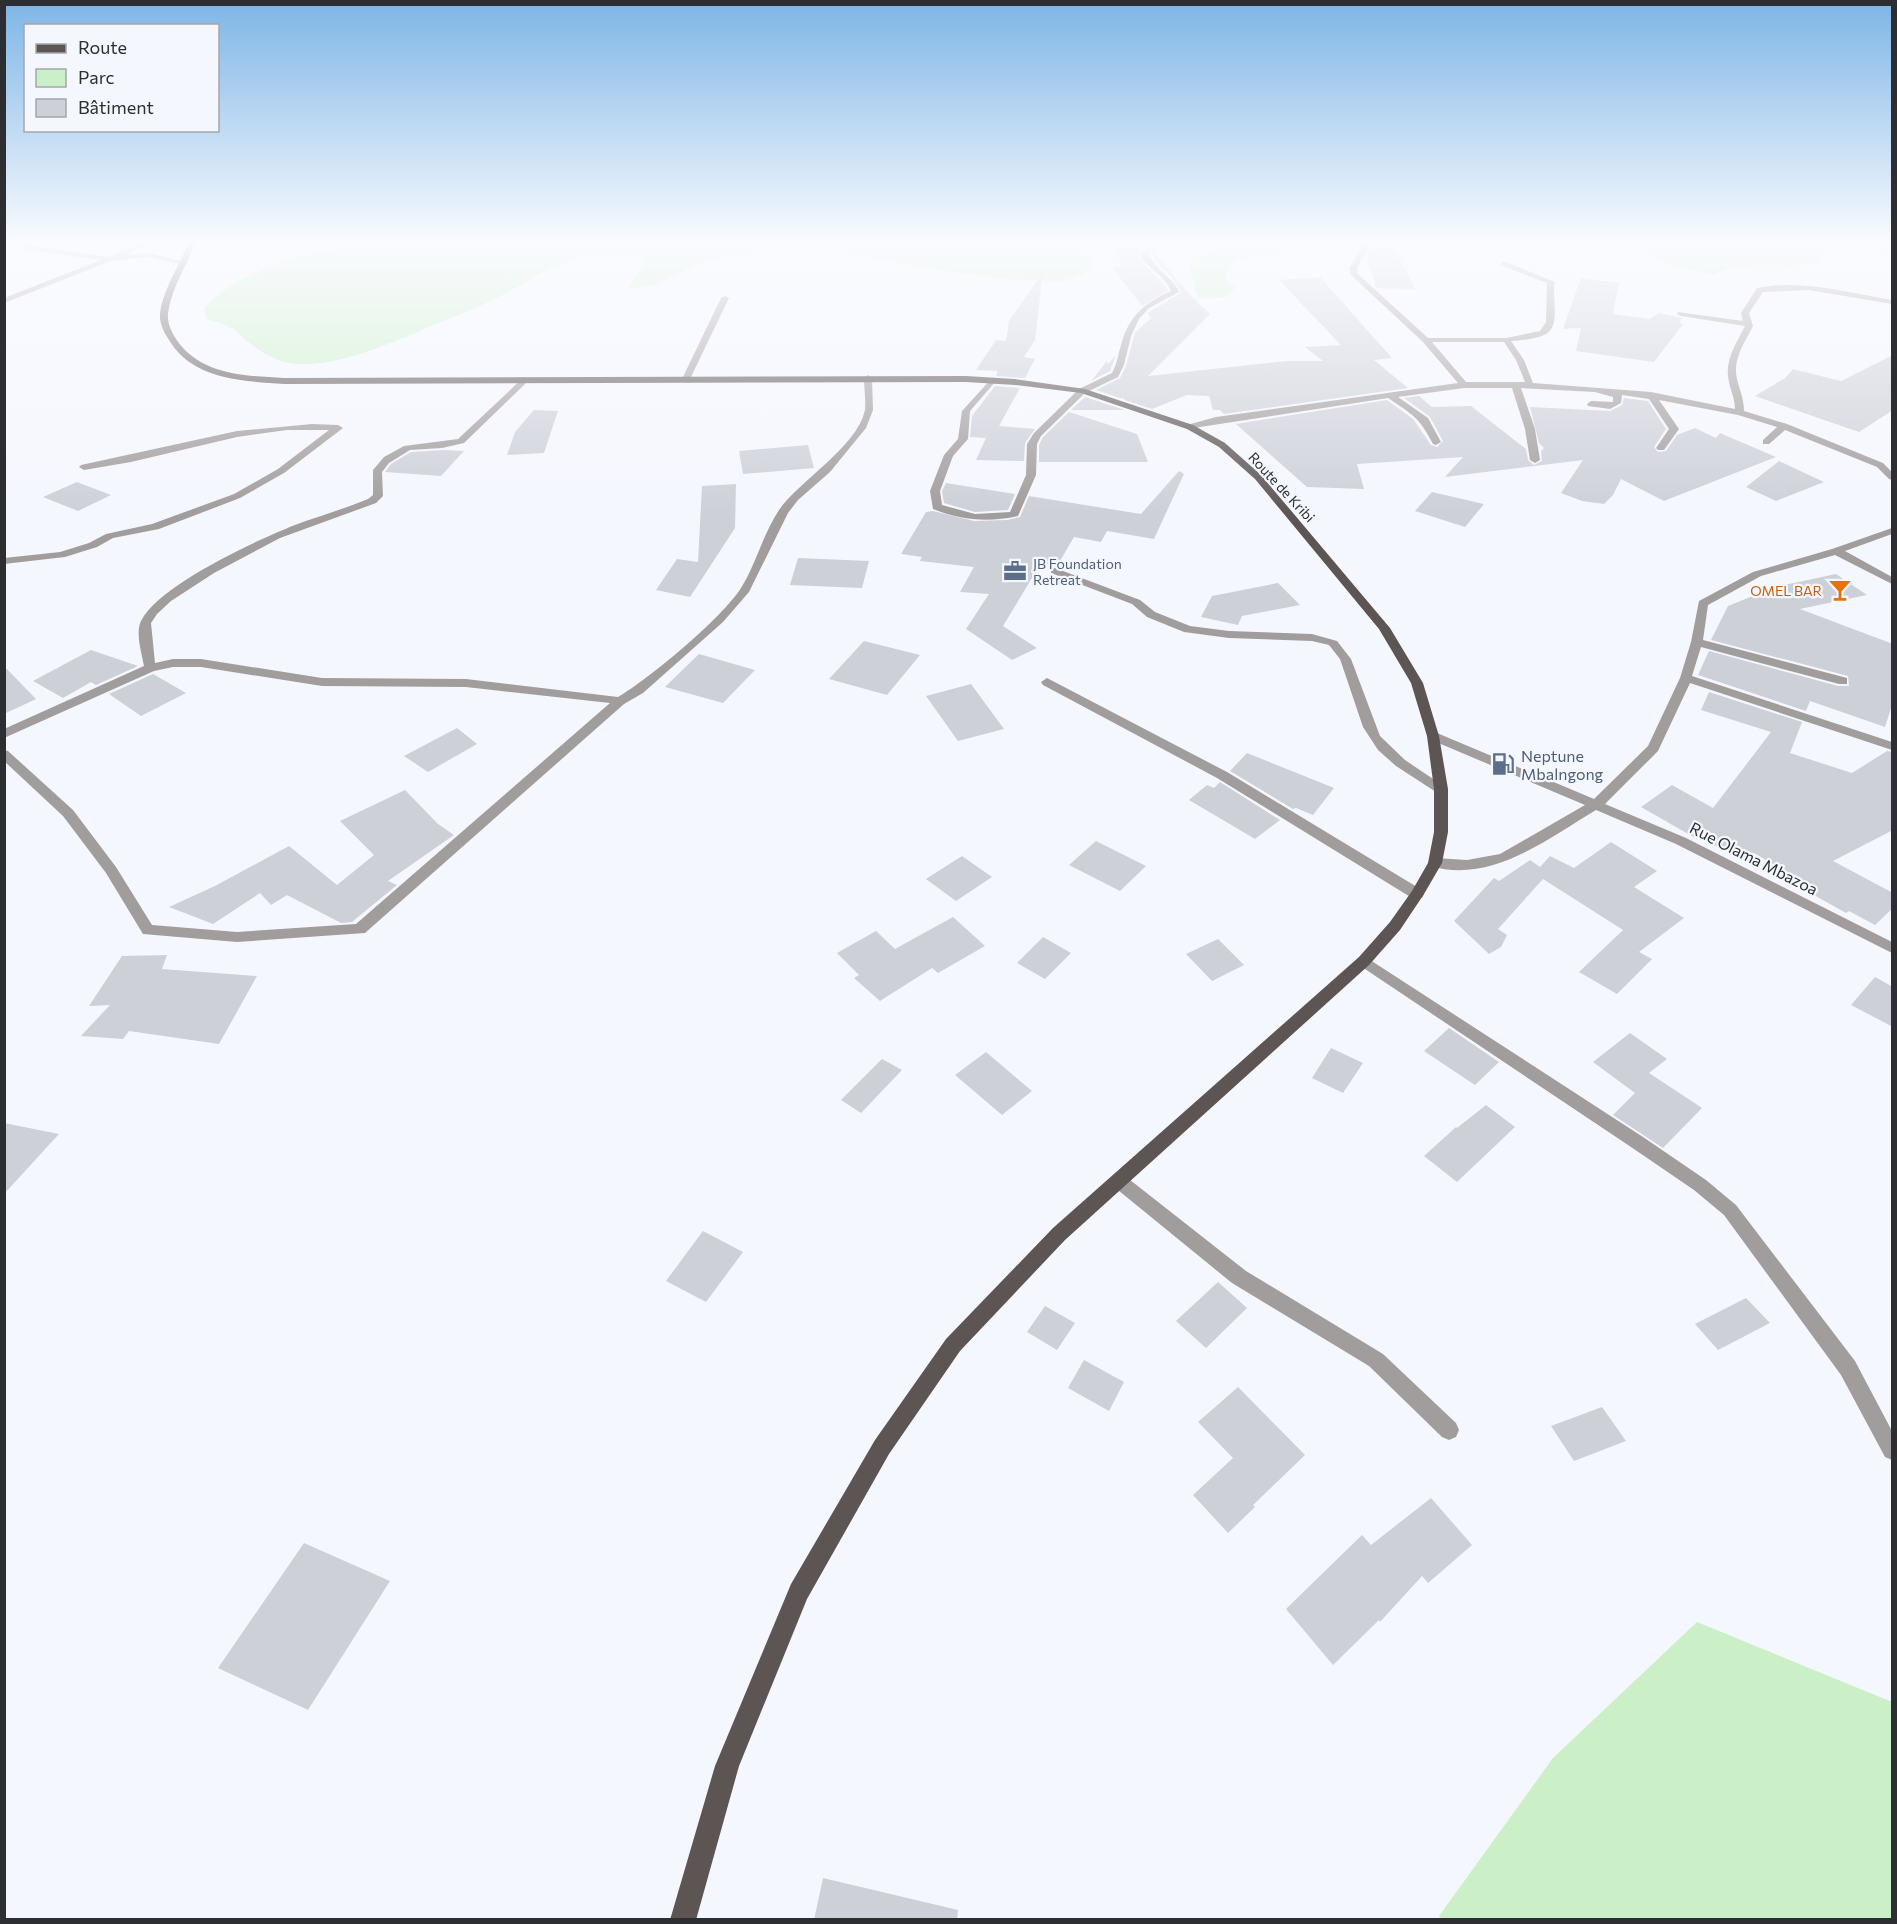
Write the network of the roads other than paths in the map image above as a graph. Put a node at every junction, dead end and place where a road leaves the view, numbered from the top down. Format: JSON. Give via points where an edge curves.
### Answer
{"nodes":[{"id":1,"x":169,"y":334,"type":"edge"},
{"id":2,"x":708,"y":334,"type":"edge"},
{"id":3,"x":1129,"y":334,"type":"edge"},
{"id":4,"x":1419,"y":334,"type":"edge"},
{"id":5,"x":1539,"y":334,"type":"edge"},
{"id":6,"x":1744,"y":334,"type":"edge"},
{"id":7,"x":1426,"y":340,"type":"junction"},
{"id":8,"x":1506,"y":340,"type":"junction"},
{"id":9,"x":867,"y":378,"type":"junction"},
{"id":10,"x":686,"y":379,"type":"junction"},
{"id":11,"x":525,"y":380,"type":"junction"},
{"id":12,"x":992,"y":381,"type":"junction"},
{"id":13,"x":1515,"y":384,"type":"junction"},
{"id":14,"x":1464,"y":385,"type":"junction"},
{"id":15,"x":1530,"y":385,"type":"junction"},
{"id":16,"x":1595,"y":389,"type":"junction"},
{"id":17,"x":1082,"y":391,"type":"junction"},
{"id":18,"x":1651,"y":395,"type":"junction"},
{"id":19,"x":1392,"y":397,"type":"junction"},
{"id":20,"x":1591,"y":404,"type":"dead end"},
{"id":21,"x":1740,"y":413,"type":"junction"},
{"id":22,"x":1784,"y":426,"type":"junction"},
{"id":23,"x":1190,"y":427,"type":"junction"},
{"id":24,"x":1436,"y":442,"type":"dead end"},
{"id":25,"x":1766,"y":442,"type":"dead end"},
{"id":26,"x":1661,"y":448,"type":"dead end"},
{"id":27,"x":1535,"y":460,"type":"dead end"},
{"id":28,"x":1880,"y":465,"type":"junction"},
{"id":29,"x":1893,"y":465,"type":"edge"},
{"id":30,"x":84,"y":467,"type":"dead end"},
{"id":31,"x":1893,"y":477,"type":"edge"},
{"id":32,"x":1893,"y":531,"type":"edge"},
{"id":33,"x":1836,"y":552,"type":"junction"},
{"id":34,"x":4,"y":561,"type":"edge"},
{"id":35,"x":1055,"y":572,"type":"dead end"},
{"id":36,"x":1893,"y":581,"type":"edge"},
{"id":37,"x":1697,"y":642,"type":"junction"},
{"id":38,"x":150,"y":668,"type":"junction"},
{"id":39,"x":1686,"y":678,"type":"junction"},
{"id":40,"x":1843,"y":681,"type":"dead end"},
{"id":41,"x":1047,"y":682,"type":"dead end"},
{"id":42,"x":620,"y":701,"type":"junction"},
{"id":43,"x":1893,"y":733,"type":"edge"},
{"id":44,"x":4,"y":734,"type":"edge"},
{"id":45,"x":1433,"y":736,"type":"junction"},
{"id":46,"x":1874,"y":739,"type":"junction"},
{"id":47,"x":1893,"y":746,"type":"edge"},
{"id":48,"x":4,"y":754,"type":"edge"},
{"id":49,"x":1441,"y":789,"type":"junction"},
{"id":50,"x":1597,"y":804,"type":"junction"},
{"id":51,"x":1435,"y":863,"type":"junction"},
{"id":52,"x":1417,"y":894,"type":"junction"},
{"id":53,"x":1893,"y":948,"type":"edge"},
{"id":54,"x":1364,"y":961,"type":"junction"},
{"id":55,"x":1119,"y":1181,"type":"junction"},
{"id":56,"x":1449,"y":1430,"type":"dead end"},
{"id":57,"x":1893,"y":1450,"type":"edge"},
{"id":58,"x":683,"y":1920,"type":"edge"}],
"edges":[{"from":1,"to":11,"type":"main road","name":"Route de Kribi","via":[[189,360],[206,369],[252,380]]},
{"from":2,"to":10,"type":"street"},
{"from":3,"to":17,"type":"street","via":[[1115,375]]},
{"from":4,"to":7,"type":"street"},
{"from":5,"to":8,"type":"street"},
{"from":6,"to":21,"type":"street","via":[[1732,361]]},
{"from":7,"to":8,"type":"street"},
{"from":7,"to":14,"type":"street"},
{"from":8,"to":15,"type":"street"},
{"from":9,"to":10,"type":"main road","name":"Route de Kribi"},
{"from":9,"to":12,"type":"main road","name":"Route de Kribi"},
{"from":9,"to":42,"type":"street","via":[[869,410],[861,428],[827,470],[783,512],[744,590],[719,620],[639,690]]},
{"from":10,"to":11,"type":"main road","name":"Route de Kribi"},
{"from":11,"to":38,"type":"street","via":[[461,441],[451,445],[406,446],[391,456],[377,471],[378,496],[372,501],[291,530],[245,552],[154,608],[145,623]]},
{"from":12,"to":17,"type":"main road","name":"Route de Kribi"},
{"from":12,"to":17,"type":"street","via":[[966,411],[963,439],[949,455],[934,491],[937,507],[952,513],[993,519],[1014,514],[1031,475],[1032,444]]},
{"from":13,"to":14,"type":"street"},
{"from":13,"to":15,"type":"street"},
{"from":13,"to":27,"type":"street","via":[[1530,429]]},
{"from":14,"to":19,"type":"street"},
{"from":15,"to":16,"type":"street"},
{"from":16,"to":18,"type":"street"},
{"from":16,"to":20,"type":"street","via":[[1618,396],[1617,403]]},
{"from":17,"to":23,"type":"main road","name":"Route de Kribi"},
{"from":18,"to":21,"type":"street"},
{"from":18,"to":26,"type":"street","via":[[1674,429]]},
{"from":19,"to":23,"type":"street","via":[[1216,420]]},
{"from":19,"to":24,"type":"street","via":[[1432,427]]},
{"from":21,"to":22,"type":"street"},
{"from":22,"to":25,"type":"street"},
{"from":22,"to":28,"type":"street"},
{"from":23,"to":45,"type":"main road","name":"Route de Kribi","via":[[1222,445],[1258,477],[1384,628],[1417,683]]},
{"from":28,"to":29,"type":"street"},
{"from":28,"to":31,"type":"street"},
{"from":30,"to":34,"type":"street","via":[[275,427],[338,428],[281,471],[237,496],[155,527],[110,536],[61,555]]},
{"from":32,"to":33,"type":"street"},
{"from":33,"to":36,"type":"street"},
{"from":33,"to":37,"type":"street","via":[[1756,574],[1703,603]]},
{"from":35,"to":49,"type":"street","via":[[1136,602],[1145,611],[1196,631],[1309,637],[1333,643],[1345,659],[1370,728],[1386,752]]},
{"from":37,"to":39,"type":"street"},
{"from":37,"to":40,"type":"street"},
{"from":38,"to":42,"type":"street","via":[[201,663],[322,682],[466,683]]},
{"from":38,"to":44,"type":"street"},
{"from":39,"to":46,"type":"street"},
{"from":39,"to":50,"type":"street","via":[[1654,748]]},
{"from":41,"to":52,"type":"street","via":[[1222,775]]},
{"from":42,"to":48,"type":"street","via":[[360,929],[237,937],[148,930],[111,870],[68,813]]},
{"from":43,"to":46,"type":"street"},
{"from":45,"to":49,"type":"main road","name":"Route de Kribi"},
{"from":45,"to":50,"type":"street","name":"Rue Olama Mbazoa"},
{"from":46,"to":47,"type":"street"},
{"from":49,"to":51,"type":"main road","name":"Route de Kribi","via":[[1441,832]]},
{"from":50,"to":51,"type":"street","via":[[1504,858],[1467,865]]},
{"from":50,"to":53,"type":"street","name":"Rue Olama Mbazoa","via":[[1681,841]]},
{"from":51,"to":52,"type":"main road","name":"Route de Kribi"},
{"from":52,"to":54,"type":"main road","name":"Route de Kribi"},
{"from":54,"to":55,"type":"main road","name":"Route de Kribi"},
{"from":54,"to":57,"type":"street","via":[[1637,1142],[1730,1210],[1848,1368]]},
{"from":55,"to":56,"type":"street","via":[[1239,1276],[1377,1360]]},
{"from":55,"to":58,"type":"main road","name":"Route de Kribi","via":[[1059,1234],[953,1345],[882,1448],[799,1592],[727,1766]]}]}
